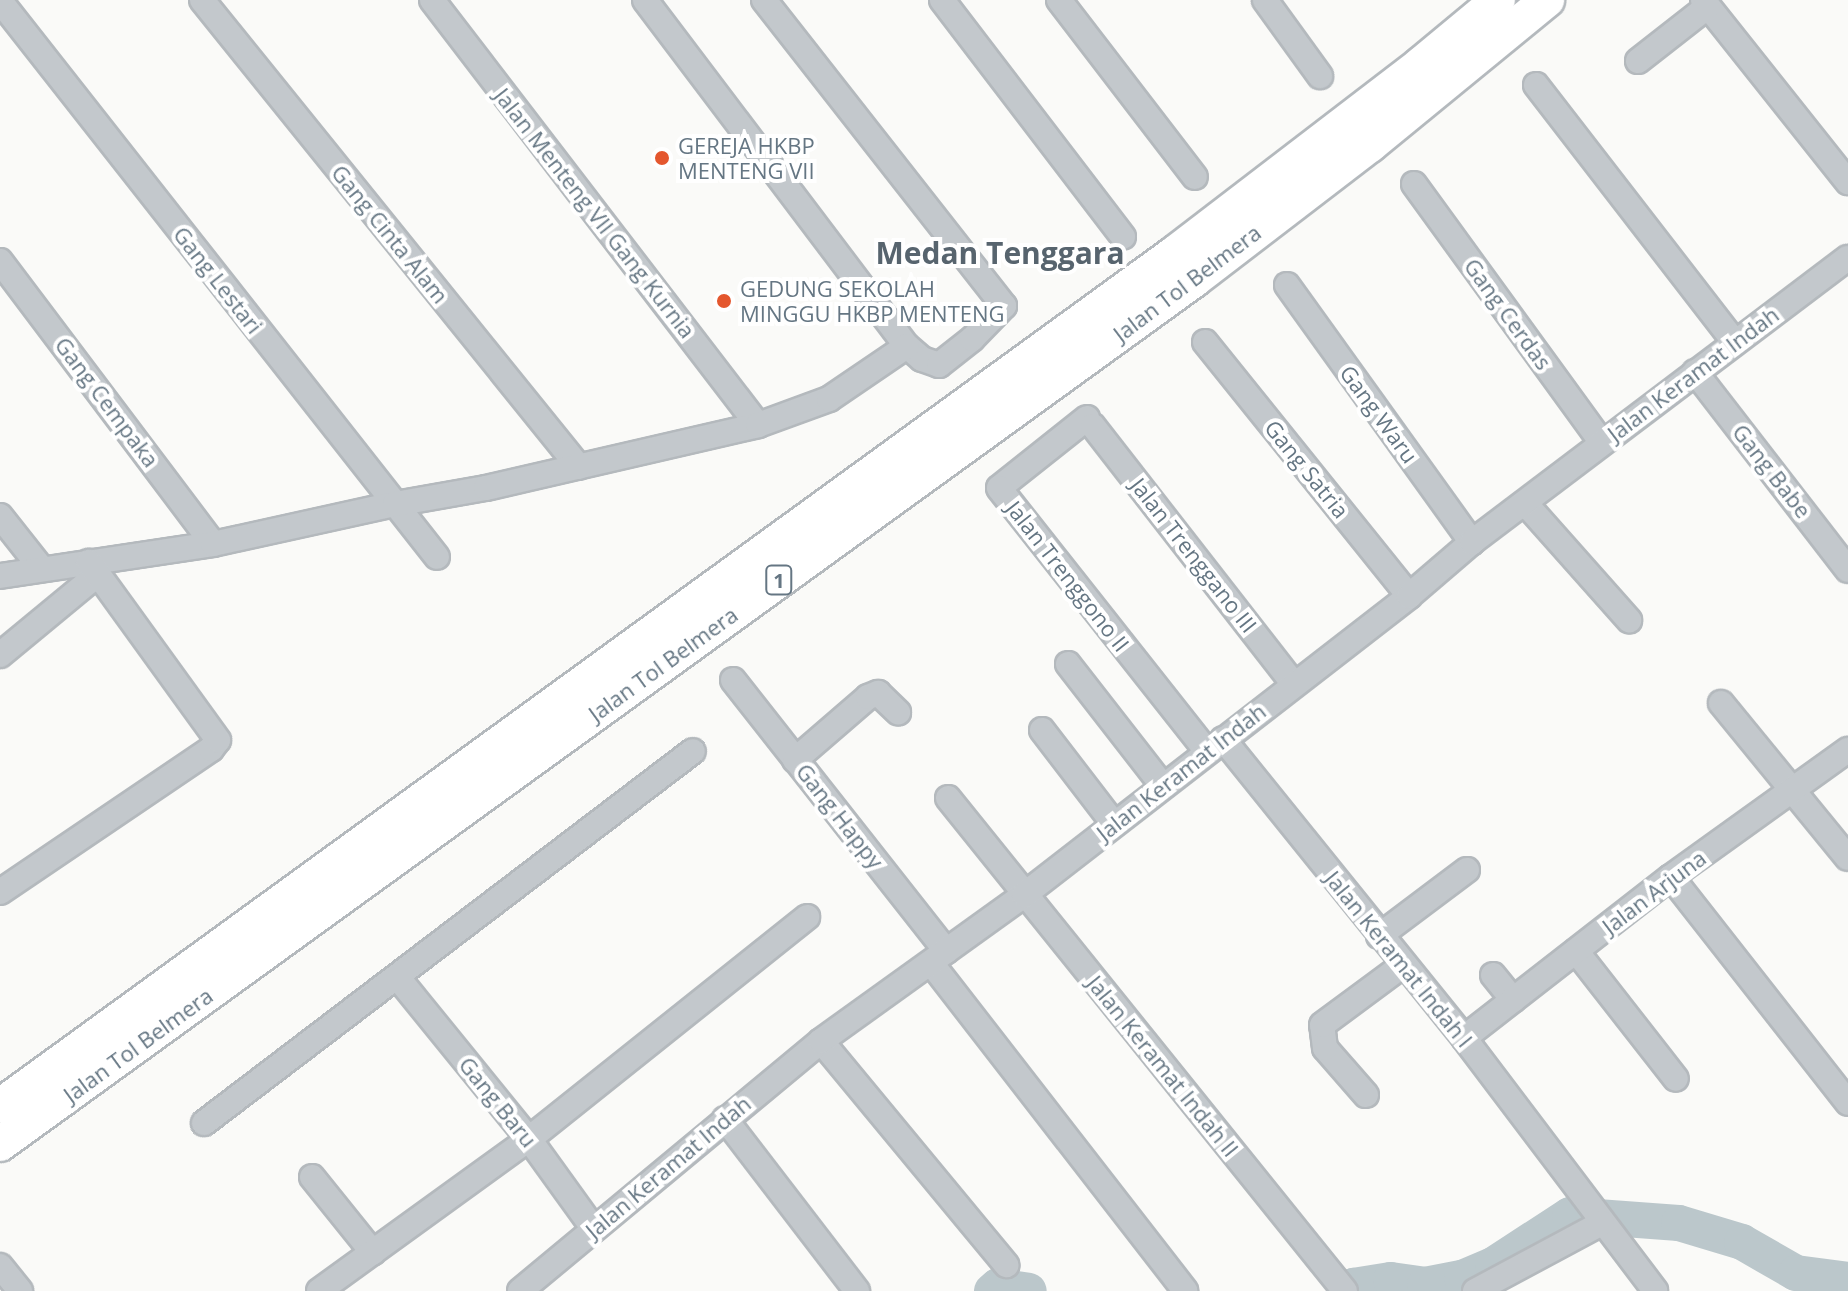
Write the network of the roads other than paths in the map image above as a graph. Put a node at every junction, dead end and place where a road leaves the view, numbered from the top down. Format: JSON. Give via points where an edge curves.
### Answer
{"nodes":[{"id":1,"x":202,"y":0,"type":"edge"},
{"id":2,"x":432,"y":0,"type":"edge"},
{"id":3,"x":645,"y":0,"type":"edge"},
{"id":4,"x":764,"y":0,"type":"edge"},
{"id":5,"x":942,"y":0,"type":"edge"},
{"id":6,"x":1059,"y":0,"type":"edge"},
{"id":7,"x":1265,"y":0,"type":"edge"},
{"id":8,"x":1498,"y":0,"type":"edge"},
{"id":9,"x":1547,"y":0,"type":"edge"},
{"id":10,"x":0,"y":1,"type":"edge"},
{"id":11,"x":1705,"y":4,"type":"edge"},
{"id":12,"x":1638,"y":61,"type":"dead end"},
{"id":13,"x":1320,"y":76,"type":"dead end"},
{"id":14,"x":1536,"y":85,"type":"dead end"},
{"id":15,"x":1195,"y":177,"type":"dead end"},
{"id":16,"x":1848,"y":182,"type":"edge"},
{"id":17,"x":1414,"y":184,"type":"dead end"},
{"id":18,"x":1123,"y":237,"type":"dead end"},
{"id":19,"x":1848,"y":258,"type":"edge"},
{"id":20,"x":0,"y":261,"type":"edge"},
{"id":21,"x":1287,"y":285,"type":"dead end"},
{"id":22,"x":1734,"y":341,"type":"junction"},
{"id":23,"x":1205,"y":342,"type":"dead end"},
{"id":24,"x":907,"y":346,"type":"junction"},
{"id":25,"x":1695,"y":372,"type":"junction"},
{"id":26,"x":1090,"y":422,"type":"joint"},
{"id":27,"x":758,"y":425,"type":"junction"},
{"id":28,"x":1602,"y":443,"type":"junction"},
{"id":29,"x":579,"y":467,"type":"junction"},
{"id":30,"x":1525,"y":503,"type":"junction"},
{"id":31,"x":395,"y":504,"type":"junction"},
{"id":32,"x":0,"y":516,"type":"edge"},
{"id":33,"x":1472,"y":542,"type":"junction"},
{"id":34,"x":213,"y":544,"type":"junction"},
{"id":35,"x":437,"y":557,"type":"dead end"},
{"id":36,"x":41,"y":568,"type":"junction"},
{"id":37,"x":94,"y":568,"type":"junction"},
{"id":38,"x":1848,"y":570,"type":"edge"},
{"id":39,"x":0,"y":576,"type":"edge"},
{"id":40,"x":1409,"y":596,"type":"junction"},
{"id":41,"x":1629,"y":620,"type":"dead end"},
{"id":42,"x":0,"y":655,"type":"edge"},
{"id":43,"x":1068,"y":664,"type":"dead end"},
{"id":44,"x":733,"y":680,"type":"dead end"},
{"id":45,"x":1294,"y":684,"type":"junction"},
{"id":46,"x":1721,"y":703,"type":"dead end"},
{"id":47,"x":898,"y":712,"type":"dead end"},
{"id":48,"x":1042,"y":730,"type":"dead end"},
{"id":49,"x":1215,"y":745,"type":"junction"},
{"id":50,"x":1848,"y":750,"type":"edge"},
{"id":51,"x":693,"y":751,"type":"dead end"},
{"id":52,"x":795,"y":760,"type":"junction"},
{"id":53,"x":1163,"y":786,"type":"junction"},
{"id":54,"x":1794,"y":789,"type":"junction"},
{"id":55,"x":948,"y":798,"type":"dead end"},
{"id":56,"x":1114,"y":824,"type":"junction"},
{"id":57,"x":1848,"y":858,"type":"edge"},
{"id":58,"x":1467,"y":870,"type":"dead end"},
{"id":59,"x":1671,"y":877,"type":"junction"},
{"id":60,"x":0,"y":892,"type":"edge"},
{"id":61,"x":1024,"y":895,"type":"junction"},
{"id":62,"x":807,"y":917,"type":"dead end"},
{"id":63,"x":1379,"y":936,"type":"junction"},
{"id":64,"x":1576,"y":951,"type":"junction"},
{"id":65,"x":938,"y":957,"type":"junction"},
{"id":66,"x":1403,"y":965,"type":"junction"},
{"id":67,"x":1493,"y":975,"type":"dead end"},
{"id":68,"x":398,"y":978,"type":"junction"},
{"id":69,"x":1513,"y":1000,"type":"junction"},
{"id":70,"x":1464,"y":1038,"type":"junction"},
{"id":71,"x":821,"y":1041,"type":"junction"},
{"id":72,"x":1676,"y":1079,"type":"dead end"},
{"id":73,"x":1366,"y":1095,"type":"dead end"},
{"id":74,"x":1848,"y":1103,"type":"edge"},
{"id":75,"x":0,"y":1106,"type":"edge"},
{"id":76,"x":725,"y":1119,"type":"junction"},
{"id":77,"x":204,"y":1123,"type":"dead end"},
{"id":78,"x":529,"y":1139,"type":"junction"},
{"id":79,"x":0,"y":1144,"type":"edge"},
{"id":80,"x":312,"y":1177,"type":"dead end"},
{"id":81,"x":1601,"y":1222,"type":"junction"},
{"id":82,"x":594,"y":1229,"type":"junction"},
{"id":83,"x":373,"y":1253,"type":"junction"},
{"id":84,"x":1006,"y":1265,"type":"dead end"},
{"id":85,"x":0,"y":1266,"type":"edge"},
{"id":86,"x":1341,"y":1287,"type":"edge"},
{"id":87,"x":20,"y":1291,"type":"edge"},
{"id":88,"x":319,"y":1291,"type":"edge"},
{"id":89,"x":520,"y":1291,"type":"edge"},
{"id":90,"x":857,"y":1291,"type":"edge"},
{"id":91,"x":1185,"y":1291,"type":"edge"},
{"id":92,"x":1475,"y":1291,"type":"edge"},
{"id":93,"x":1655,"y":1291,"type":"edge"}],
"edges":[{"from":1,"to":29,"type":"street","name":"Gang Cinta Alam"},
{"from":2,"to":27,"type":"street","name":"Jalan Menteng VII Gang Kurnia"},
{"from":3,"to":24,"type":"street"},
{"from":4,"to":24,"type":"street","via":[[1004,306],[939,365]]},
{"from":5,"to":18,"type":"street"},
{"from":6,"to":15,"type":"street"},
{"from":7,"to":13,"type":"street"},
{"from":8,"to":75,"type":"highway","name":"Jalan Tol Belmera","number":"1","via":[[1175,253]]},
{"from":9,"to":79,"type":"highway","name":"Jalan Tol Belmera","number":"1","via":[[1194,280]]},
{"from":10,"to":31,"type":"street","name":"Gang Lestari"},
{"from":11,"to":12,"type":"street"},
{"from":11,"to":16,"type":"street"},
{"from":14,"to":22,"type":"street"},
{"from":17,"to":28,"type":"street","name":"Gang Cerdas"},
{"from":19,"to":22,"type":"street","name":"Jalan Keramat Indah"},
{"from":20,"to":34,"type":"street","name":"Gang Cempaka"},
{"from":21,"to":33,"type":"street","name":"Gang Waru"},
{"from":22,"to":25,"type":"street","name":"Jalan Keramat Indah"},
{"from":23,"to":40,"type":"street","name":"Gang Satria"},
{"from":24,"to":27,"type":"street","via":[[829,399]]},
{"from":25,"to":28,"type":"street","name":"Jalan Keramat Indah"},
{"from":25,"to":38,"type":"street","name":"Gang Babe"},
{"from":26,"to":45,"type":"street","name":"Jalan Trenggano III"},
{"from":26,"to":49,"type":"street","name":"Jalan Trenggono II","via":[[999,488]]},
{"from":27,"to":29,"type":"street"},
{"from":28,"to":30,"type":"street","name":"Jalan Keramat Indah"},
{"from":29,"to":31,"type":"street"},
{"from":30,"to":33,"type":"street","name":"Jalan Keramat Indah"},
{"from":30,"to":41,"type":"street"},
{"from":31,"to":34,"type":"street"},
{"from":31,"to":35,"type":"street","name":"Gang Lestari"},
{"from":32,"to":36,"type":"street"},
{"from":33,"to":40,"type":"street","name":"Jalan Keramat Indah"},
{"from":34,"to":37,"type":"street"},
{"from":36,"to":37,"type":"street"},
{"from":36,"to":39,"type":"street"},
{"from":37,"to":42,"type":"street"},
{"from":37,"to":60,"type":"street","via":[[218,740]]},
{"from":40,"to":45,"type":"street","name":"Jalan Keramat Indah"},
{"from":43,"to":53,"type":"street"},
{"from":44,"to":52,"type":"street","name":"Gang Happy"},
{"from":45,"to":49,"type":"street","name":"Jalan Keramat Indah"},
{"from":46,"to":54,"type":"street"},
{"from":47,"to":52,"type":"street","via":[[878,693],[868,697]]},
{"from":48,"to":56,"type":"street"},
{"from":49,"to":53,"type":"street","name":"Jalan Keramat Indah"},
{"from":49,"to":63,"type":"street","name":"Jalan Keramat Indah I"},
{"from":50,"to":54,"type":"street","name":"Jalan Arjuna"},
{"from":51,"to":68,"type":"street"},
{"from":52,"to":65,"type":"street","name":"Gang Happy"},
{"from":53,"to":56,"type":"street","name":"Jalan Keramat Indah"},
{"from":54,"to":57,"type":"street"},
{"from":54,"to":59,"type":"street","name":"Jalan Arjuna"},
{"from":55,"to":61,"type":"street","name":"Jalan Keramat Indah II"},
{"from":56,"to":61,"type":"street","name":"Jalan Keramat Indah"},
{"from":58,"to":63,"type":"street"},
{"from":59,"to":64,"type":"street","name":"Jalan Arjuna"},
{"from":59,"to":74,"type":"street"},
{"from":61,"to":65,"type":"street","name":"Jalan Keramat Indah"},
{"from":61,"to":86,"type":"street","name":"Jalan Keramat Indah II"},
{"from":62,"to":78,"type":"street"},
{"from":63,"to":66,"type":"street","name":"Jalan Keramat Indah I"},
{"from":64,"to":69,"type":"street","name":"Jalan Arjuna"},
{"from":64,"to":72,"type":"street"},
{"from":65,"to":71,"type":"street","name":"Jalan Keramat Indah"},
{"from":65,"to":91,"type":"street","name":"Gang Happy"},
{"from":66,"to":70,"type":"street","name":"Jalan Keramat Indah I"},
{"from":66,"to":73,"type":"street","via":[[1322,1025],[1325,1048]]},
{"from":67,"to":69,"type":"street"},
{"from":68,"to":77,"type":"street"},
{"from":68,"to":78,"type":"street","name":"Gang Baru"},
{"from":69,"to":70,"type":"street","name":"Jalan Arjuna"},
{"from":70,"to":81,"type":"street","name":"Jalan Keramat Indah I"},
{"from":71,"to":76,"type":"street","name":"Jalan Keramat Indah"},
{"from":71,"to":84,"type":"street"},
{"from":76,"to":82,"type":"street","name":"Jalan Keramat Indah"},
{"from":76,"to":90,"type":"street"},
{"from":78,"to":82,"type":"street","name":"Gang Baru"},
{"from":78,"to":83,"type":"street"},
{"from":80,"to":83,"type":"street"},
{"from":81,"to":92,"type":"street"},
{"from":81,"to":93,"type":"street","name":"Jalan Keramat Indah I"},
{"from":82,"to":89,"type":"street","name":"Jalan Keramat Indah"},
{"from":83,"to":88,"type":"street"},
{"from":85,"to":87,"type":"street"}]}
